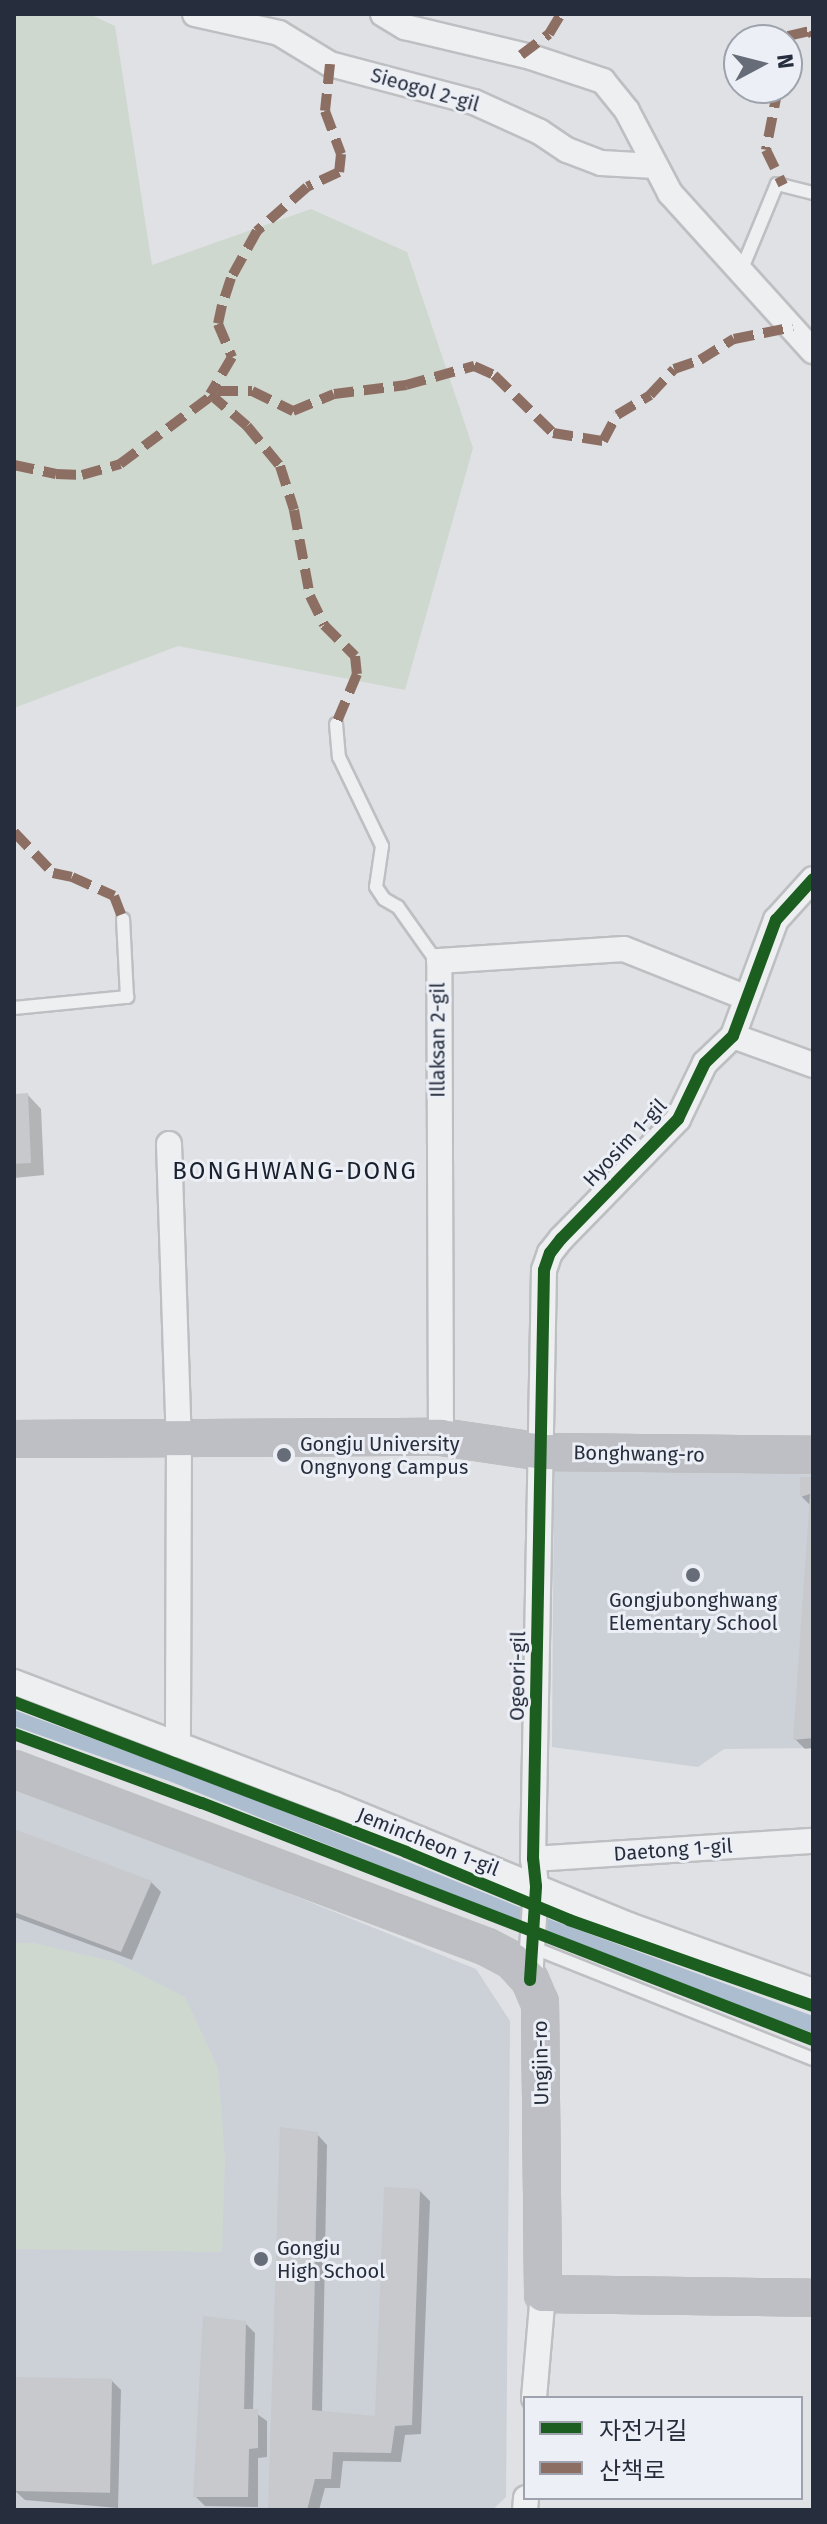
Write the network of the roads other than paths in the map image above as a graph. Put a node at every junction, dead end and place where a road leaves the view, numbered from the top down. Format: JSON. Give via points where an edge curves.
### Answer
{"nodes":[{"id":1,"x":195,"y":14,"type":"edge"},
{"id":2,"x":383,"y":14,"type":"edge"},
{"id":3,"x":655,"y":166,"type":"junction"},
{"id":4,"x":813,"y":193,"type":"edge"},
{"id":5,"x":741,"y":271,"type":"junction"},
{"id":6,"x":813,"y":351,"type":"edge"},
{"id":7,"x":336,"y":724,"type":"dead end"},
{"id":8,"x":813,"y":879,"type":"edge"},
{"id":9,"x":123,"y":919,"type":"dead end"},
{"id":10,"x":439,"y":965,"type":"junction"},
{"id":11,"x":747,"y":998,"type":"junction"},
{"id":12,"x":14,"y":1008,"type":"edge"},
{"id":13,"x":733,"y":1036,"type":"junction"},
{"id":14,"x":813,"y":1065,"type":"edge"},
{"id":15,"x":169,"y":1144,"type":"dead end"},
{"id":16,"x":441,"y":1437,"type":"junction"},
{"id":17,"x":179,"y":1438,"type":"junction"},
{"id":18,"x":14,"y":1439,"type":"edge"},
{"id":19,"x":543,"y":1452,"type":"junction"},
{"id":20,"x":813,"y":1455,"type":"edge"},
{"id":21,"x":14,"y":1682,"type":"edge"},
{"id":22,"x":178,"y":1745,"type":"junction"},
{"id":23,"x":14,"y":1769,"type":"edge"},
{"id":24,"x":813,"y":1841,"type":"edge"},
{"id":25,"x":533,"y":1859,"type":"junction"},
{"id":26,"x":536,"y":1893,"type":"junction"},
{"id":27,"x":532,"y":1964,"type":"junction"},
{"id":28,"x":813,"y":1991,"type":"edge"},
{"id":29,"x":813,"y":2059,"type":"edge"},
{"id":30,"x":543,"y":2294,"type":"junction"},
{"id":31,"x":813,"y":2298,"type":"edge"},
{"id":32,"x":534,"y":2396,"type":"edge"}],
"edges":[{"from":1,"to":3,"type":"street","name":"Sieogol 2-gil","via":[[279,33],[330,64],[474,102],[601,163]]},
{"from":2,"to":3,"type":"street","via":[[405,27],[531,57],[603,81],[627,111]]},
{"from":3,"to":5,"type":"street","via":[[670,193]]},
{"from":4,"to":5,"type":"lane","via":[[777,184]]},
{"from":5,"to":6,"type":"street"},
{"from":7,"to":10,"type":"lane","via":[[339,757],[382,846],[376,887],[398,907]]},
{"from":8,"to":11,"type":"street","name":"Hyosim 1-gil","via":[[776,920]]},
{"from":9,"to":12,"type":"lane","via":[[127,997]]},
{"from":10,"to":11,"type":"street","name":"Illaksan 2-gil","via":[[462,956],[624,949]]},
{"from":10,"to":16,"type":"street","name":"Illaksan 2-gil"},
{"from":11,"to":13,"type":"street","name":"Hyosim 1-gil"},
{"from":13,"to":14,"type":"street"},
{"from":13,"to":19,"type":"street","name":"Hyosim 1-gil","via":[[705,1063],[667,1133],[550,1253],[544,1270]]},
{"from":15,"to":17,"type":"street"},
{"from":16,"to":17,"type":"main road","name":"Bonghwang-ro"},
{"from":16,"to":19,"type":"main road","name":"Bonghwang-ro"},
{"from":17,"to":18,"type":"main road","name":"Bonghwang-ro"},
{"from":17,"to":22,"type":"street"},
{"from":19,"to":20,"type":"main road","name":"Bonghwang-ro"},
{"from":19,"to":25,"type":"street","name":"Ogeori-gil"},
{"from":21,"to":22,"type":"street","name":"Jemincheon 1-gil"},
{"from":22,"to":26,"type":"street","name":"Jemincheon 1-gil"},
{"from":23,"to":27,"type":"main road"},
{"from":24,"to":25,"type":"street","name":"Daetong 1-gil"},
{"from":25,"to":26,"type":"street","name":"Ogeori-gil"},
{"from":26,"to":27,"type":"street","name":"Ogeori-gil"},
{"from":26,"to":28,"type":"street","name":"Jemincheon 1-gil"},
{"from":27,"to":29,"type":"lane"},
{"from":27,"to":30,"type":"main road","name":"Ungjin-ro","via":[[541,2019]]},
{"from":30,"to":31,"type":"main road"},
{"from":30,"to":32,"type":"street"}]}
